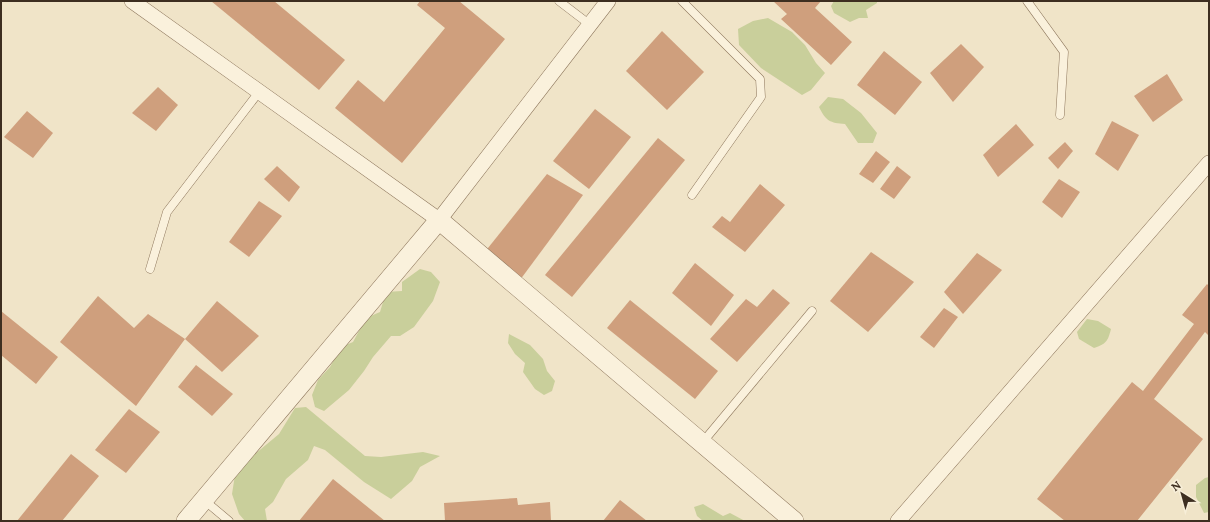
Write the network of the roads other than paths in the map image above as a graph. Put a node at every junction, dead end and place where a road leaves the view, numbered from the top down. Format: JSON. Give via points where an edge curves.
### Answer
{"nodes":[{"id":1,"x":132,"y":1,"type":"edge"},
{"id":2,"x":559,"y":1,"type":"edge"},
{"id":3,"x":608,"y":1,"type":"edge"},
{"id":4,"x":682,"y":1,"type":"edge"},
{"id":5,"x":1027,"y":1,"type":"edge"},
{"id":6,"x":590,"y":24,"type":"junction"},
{"id":7,"x":259,"y":92,"type":"junction"},
{"id":8,"x":1060,"y":115,"type":"dead end"},
{"id":9,"x":1209,"y":163,"type":"edge"},
{"id":10,"x":692,"y":195,"type":"dead end"},
{"id":11,"x":439,"y":220,"type":"junction"},
{"id":12,"x":150,"y":269,"type":"dead end"},
{"id":13,"x":812,"y":311,"type":"dead end"},
{"id":14,"x":702,"y":443,"type":"junction"},
{"id":15,"x":204,"y":500,"type":"junction"},
{"id":16,"x":186,"y":521,"type":"edge"},
{"id":17,"x":229,"y":521,"type":"edge"},
{"id":18,"x":794,"y":521,"type":"edge"},
{"id":19,"x":898,"y":521,"type":"edge"}],
"edges":[{"from":1,"to":7,"type":"street"},
{"from":2,"to":6,"type":"lane"},
{"from":3,"to":6,"type":"street"},
{"from":4,"to":10,"type":"lane","via":[[760,79],[761,97]]},
{"from":5,"to":8,"type":"lane","via":[[1064,52]]},
{"from":6,"to":11,"type":"street"},
{"from":7,"to":11,"type":"street"},
{"from":7,"to":12,"type":"lane","via":[[167,212]]},
{"from":9,"to":19,"type":"street"},
{"from":11,"to":14,"type":"street"},
{"from":11,"to":15,"type":"street"},
{"from":13,"to":14,"type":"lane"},
{"from":14,"to":18,"type":"street"},
{"from":15,"to":16,"type":"street"},
{"from":15,"to":17,"type":"lane"}]}
